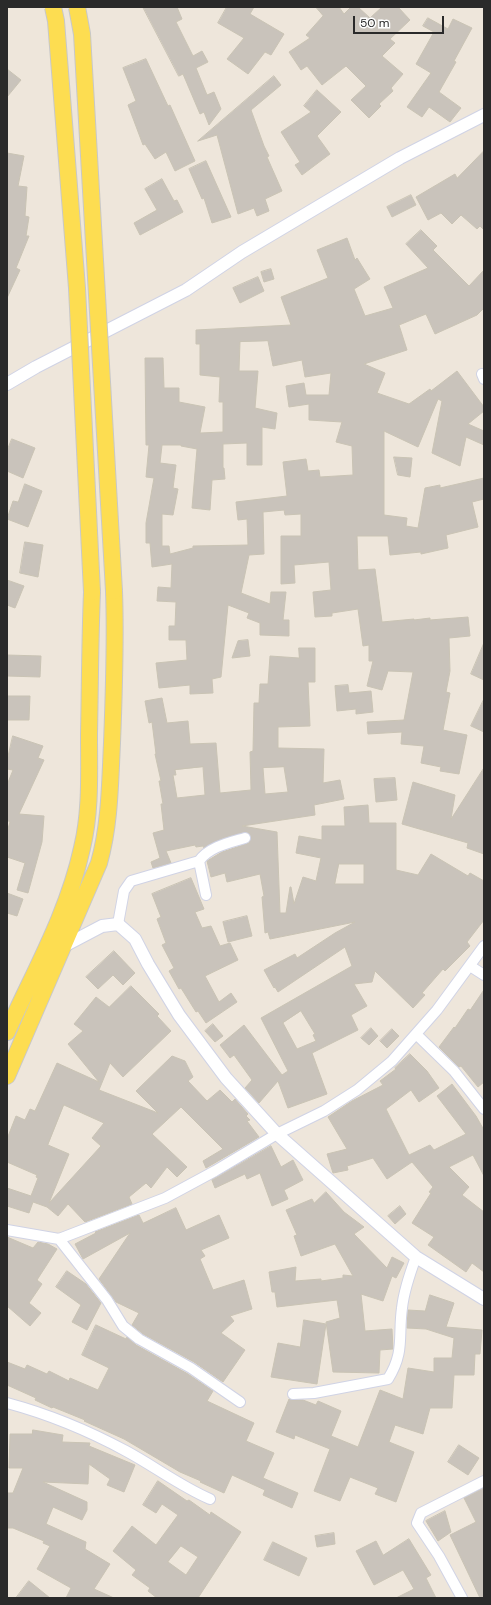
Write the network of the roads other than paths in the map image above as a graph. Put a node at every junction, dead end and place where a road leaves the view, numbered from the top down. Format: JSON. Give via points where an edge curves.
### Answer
{"nodes":[{"id":1,"x":53,"y":7,"type":"edge"},
{"id":2,"x":77,"y":7,"type":"edge"},
{"id":3,"x":484,"y":114,"type":"edge"},
{"id":4,"x":7,"y":384,"type":"edge"},
{"id":5,"x":245,"y":838,"type":"dead end"},
{"id":6,"x":199,"y":861,"type":"junction"},
{"id":7,"x":206,"y":895,"type":"dead end"},
{"id":8,"x":118,"y":924,"type":"junction"},
{"id":9,"x":54,"y":933,"type":"junction"},
{"id":10,"x":64,"y":946,"type":"junction"},
{"id":11,"x":484,"y":946,"type":"edge"},
{"id":12,"x":470,"y":966,"type":"junction"},
{"id":13,"x":484,"y":975,"type":"edge"},
{"id":14,"x":7,"y":1032,"type":"edge"},
{"id":15,"x":416,"y":1034,"type":"junction"},
{"id":16,"x":7,"y":1076,"type":"edge"},
{"id":17,"x":484,"y":1109,"type":"edge"},
{"id":18,"x":277,"y":1134,"type":"junction"},
{"id":19,"x":7,"y":1230,"type":"edge"},
{"id":20,"x":59,"y":1239,"type":"junction"},
{"id":21,"x":416,"y":1257,"type":"junction"},
{"id":22,"x":484,"y":1299,"type":"edge"},
{"id":23,"x":293,"y":1394,"type":"dead end"},
{"id":24,"x":240,"y":1402,"type":"dead end"},
{"id":25,"x":7,"y":1403,"type":"edge"},
{"id":26,"x":484,"y":1481,"type":"edge"},
{"id":27,"x":210,"y":1499,"type":"dead end"},
{"id":28,"x":462,"y":1598,"type":"edge"}],
"edges":[{"from":1,"to":9,"type":"main road","bridge":true,"via":[[57,29],[77,288],[92,592],[89,809],[74,880]]},
{"from":2,"to":10,"type":"main road","bridge":true,"via":[[82,34],[116,647],[109,808],[104,844],[99,863]]},
{"from":3,"to":4,"type":"street","via":[[400,158],[242,252],[186,290]]},
{"from":5,"to":6,"type":"street","via":[[214,848],[204,854]]},
{"from":6,"to":7,"type":"street"},
{"from":6,"to":8,"type":"street","via":[[130,881],[124,891]]},
{"from":8,"to":10,"type":"street","via":[[102,926]]},
{"from":8,"to":18,"type":"street","via":[[135,938],[179,1015],[226,1078]]},
{"from":9,"to":10,"type":"street"},
{"from":9,"to":14,"type":"main road"},
{"from":10,"to":16,"type":"main road"},
{"from":11,"to":12,"type":"street"},
{"from":12,"to":13,"type":"street"},
{"from":12,"to":15,"type":"street"},
{"from":15,"to":17,"type":"street","via":[[454,1071]]},
{"from":15,"to":18,"type":"street","via":[[392,1061],[357,1090],[324,1111]]},
{"from":18,"to":20,"type":"street","via":[[165,1198]]},
{"from":18,"to":21,"type":"street"},
{"from":19,"to":20,"type":"street"},
{"from":20,"to":24,"type":"street","via":[[107,1300],[123,1326],[139,1339],[191,1368]]},
{"from":21,"to":22,"type":"street"},
{"from":21,"to":23,"type":"street","via":[[407,1282],[402,1308],[401,1346],[395,1367],[388,1379],[314,1393]]},
{"from":25,"to":27,"type":"street","via":[[52,1418],[125,1450]]},
{"from":26,"to":28,"type":"street","via":[[421,1513],[417,1523]]}]}
